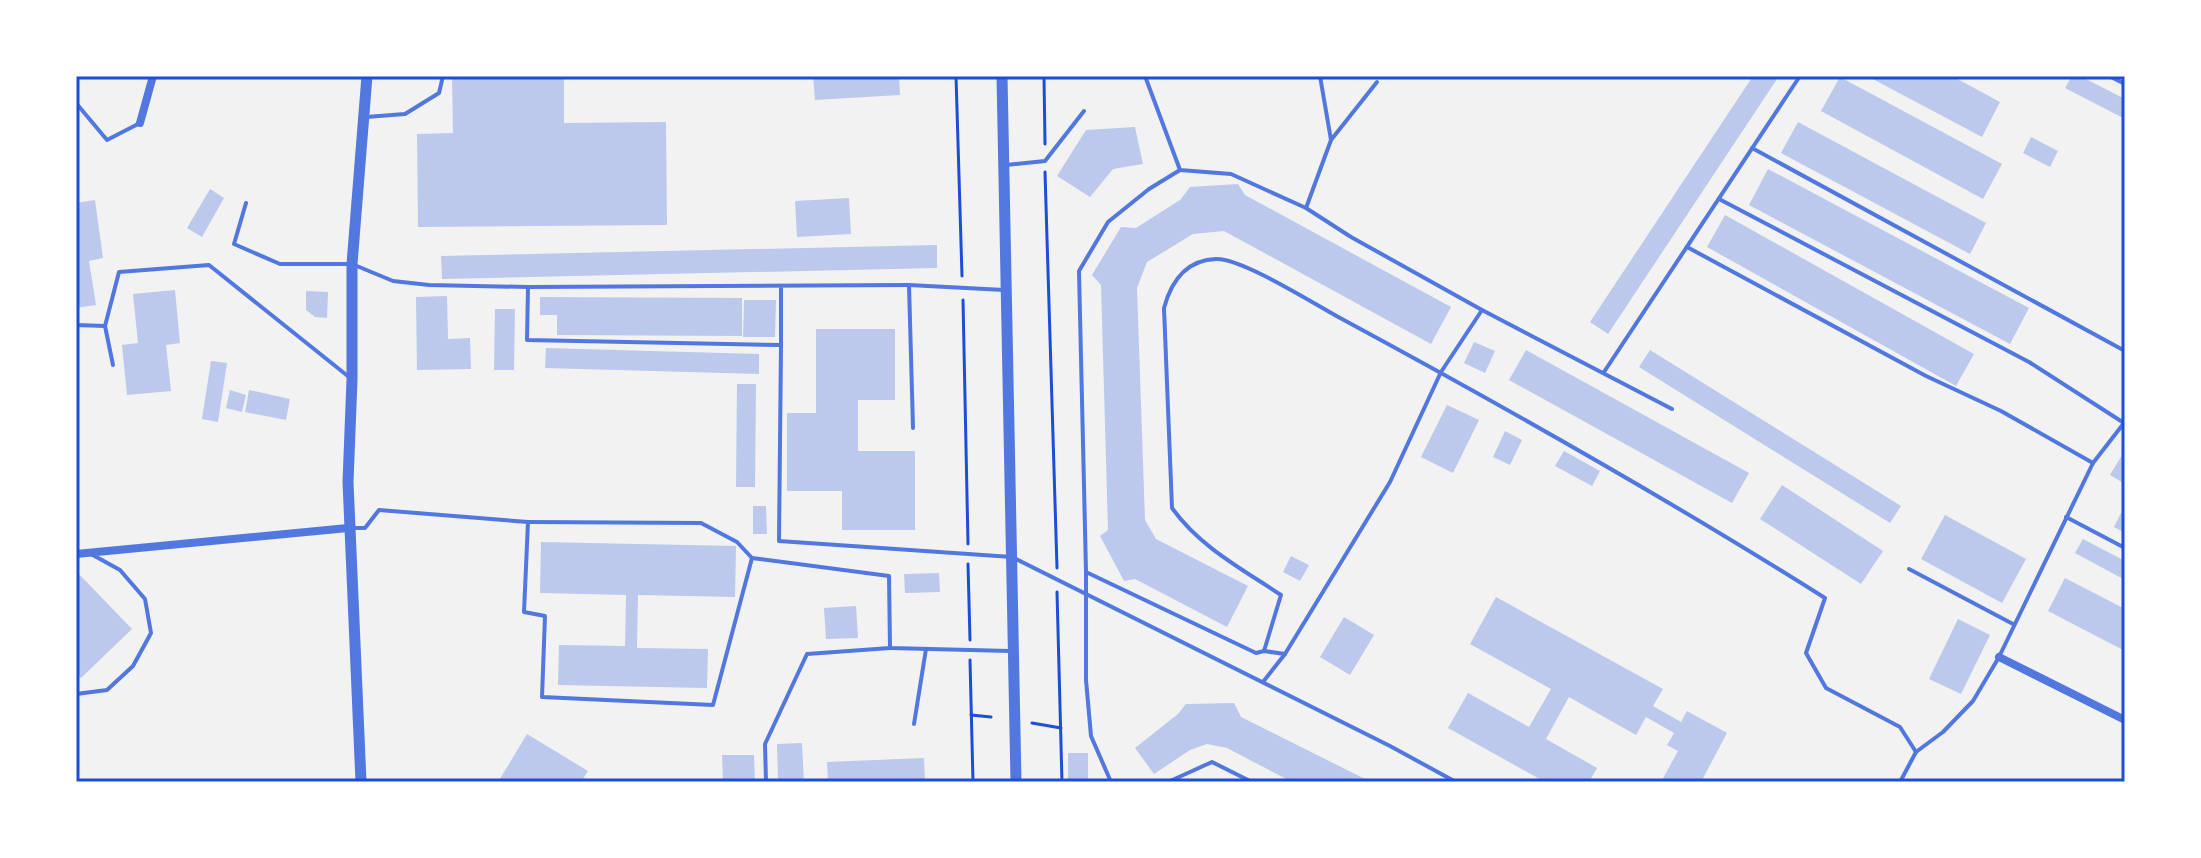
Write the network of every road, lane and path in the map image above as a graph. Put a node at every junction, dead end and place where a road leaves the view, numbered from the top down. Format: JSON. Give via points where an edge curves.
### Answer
{"nodes":[{"id":1,"x":153,"y":76,"type":"edge"},
{"id":2,"x":367,"y":76,"type":"edge"},
{"id":3,"x":443,"y":76,"type":"edge"},
{"id":4,"x":956,"y":76,"type":"edge"},
{"id":5,"x":1002,"y":76,"type":"edge"},
{"id":6,"x":1044,"y":76,"type":"edge"},
{"id":7,"x":1145,"y":76,"type":"edge"},
{"id":8,"x":1320,"y":76,"type":"edge"},
{"id":9,"x":1800,"y":76,"type":"edge"},
{"id":10,"x":2109,"y":76,"type":"edge"},
{"id":11,"x":1377,"y":82,"type":"dead end"},
{"id":12,"x":2125,"y":84,"type":"edge"},
{"id":13,"x":76,"y":103,"type":"edge"},
{"id":14,"x":1084,"y":111,"type":"dead end"},
{"id":15,"x":363,"y":118,"type":"junction"},
{"id":16,"x":140,"y":123,"type":"joint"},
{"id":17,"x":1331,"y":140,"type":"junction"},
{"id":18,"x":1752,"y":148,"type":"junction"},
{"id":19,"x":1045,"y":161,"type":"junction"},
{"id":20,"x":1004,"y":165,"type":"junction"},
{"id":21,"x":1180,"y":170,"type":"junction"},
{"id":22,"x":1719,"y":199,"type":"junction"},
{"id":23,"x":246,"y":203,"type":"dead end"},
{"id":24,"x":1306,"y":208,"type":"junction"},
{"id":25,"x":1687,"y":247,"type":"junction"},
{"id":26,"x":352,"y":264,"type":"junction"},
{"id":27,"x":909,"y":285,"type":"junction"},
{"id":28,"x":781,"y":286,"type":"junction"},
{"id":29,"x":528,"y":287,"type":"junction"},
{"id":30,"x":963,"y":289,"type":"junction"},
{"id":31,"x":1007,"y":290,"type":"junction"},
{"id":32,"x":1482,"y":310,"type":"junction"},
{"id":33,"x":76,"y":325,"type":"edge"},
{"id":34,"x":105,"y":326,"type":"junction"},
{"id":35,"x":781,"y":345,"type":"junction"},
{"id":36,"x":2125,"y":351,"type":"edge"},
{"id":37,"x":113,"y":365,"type":"dead end"},
{"id":38,"x":1441,"y":372,"type":"junction"},
{"id":39,"x":1604,"y":372,"type":"junction"},
{"id":40,"x":352,"y":380,"type":"junction"},
{"id":41,"x":1672,"y":409,"type":"dead end"},
{"id":42,"x":2125,"y":423,"type":"edge"},
{"id":43,"x":913,"y":428,"type":"dead end"},
{"id":44,"x":2093,"y":463,"type":"junction"},
{"id":45,"x":2066,"y":517,"type":"junction"},
{"id":46,"x":528,"y":522,"type":"junction"},
{"id":47,"x":348,"y":528,"type":"junction"},
{"id":48,"x":2125,"y":548,"type":"edge"},
{"id":49,"x":89,"y":553,"type":"junction"},
{"id":50,"x":76,"y":554,"type":"edge"},
{"id":51,"x":968,"y":555,"type":"junction"},
{"id":52,"x":1012,"y":557,"type":"junction"},
{"id":53,"x":752,"y":558,"type":"junction"},
{"id":54,"x":1909,"y":569,"type":"dead end"},
{"id":55,"x":1086,"y":572,"type":"junction"},
{"id":56,"x":1057,"y":580,"type":"junction"},
{"id":57,"x":1085,"y":594,"type":"junction"},
{"id":58,"x":2013,"y":624,"type":"junction"},
{"id":59,"x":890,"y":648,"type":"junction"},
{"id":60,"x":926,"y":649,"type":"junction"},
{"id":61,"x":970,"y":650,"type":"junction"},
{"id":62,"x":1014,"y":651,"type":"junction"},
{"id":63,"x":1264,"y":651,"type":"junction"},
{"id":64,"x":1285,"y":654,"type":"junction"},
{"id":65,"x":1999,"y":657,"type":"junction"},
{"id":66,"x":1263,"y":682,"type":"junction"},
{"id":67,"x":76,"y":694,"type":"edge"},
{"id":68,"x":971,"y":715,"type":"junction"},
{"id":69,"x":991,"y":717,"type":"dead end"},
{"id":70,"x":2125,"y":720,"type":"edge"},
{"id":71,"x":1032,"y":723,"type":"dead end"},
{"id":72,"x":914,"y":724,"type":"dead end"},
{"id":73,"x":1061,"y":728,"type":"junction"},
{"id":74,"x":1916,"y":752,"type":"junction"},
{"id":75,"x":361,"y":782,"type":"edge"},
{"id":76,"x":766,"y":782,"type":"edge"},
{"id":77,"x":973,"y":782,"type":"edge"},
{"id":78,"x":1016,"y":782,"type":"edge"},
{"id":79,"x":1062,"y":782,"type":"edge"},
{"id":80,"x":1111,"y":782,"type":"edge"},
{"id":81,"x":1168,"y":782,"type":"edge"},
{"id":82,"x":1252,"y":782,"type":"edge"},
{"id":83,"x":1456,"y":782,"type":"edge"},
{"id":84,"x":1900,"y":782,"type":"edge"}],
"edges":[{"from":1,"to":16,"type":"street"},
{"from":2,"to":15,"type":"street"},
{"from":3,"to":15,"type":"lane","via":[[439,93],[405,114]]},
{"from":4,"to":30,"type":"path"},
{"from":5,"to":20,"type":"street"},
{"from":6,"to":19,"type":"path"},
{"from":7,"to":21,"type":"lane"},
{"from":8,"to":17,"type":"lane"},
{"from":9,"to":18,"type":"lane"},
{"from":10,"to":12,"type":"lane"},
{"from":11,"to":17,"type":"lane"},
{"from":13,"to":16,"type":"lane","via":[[107,140]]},
{"from":14,"to":19,"type":"lane"},
{"from":15,"to":26,"type":"street"},
{"from":17,"to":24,"type":"lane"},
{"from":18,"to":22,"type":"lane"},
{"from":18,"to":36,"type":"lane"},
{"from":19,"to":20,"type":"lane"},
{"from":19,"to":56,"type":"path"},
{"from":20,"to":31,"type":"street"},
{"from":21,"to":24,"type":"lane","via":[[1231,174]]},
{"from":21,"to":55,"type":"lane","via":[[1108,222],[1079,271]]},
{"from":22,"to":25,"type":"lane"},
{"from":22,"to":42,"type":"lane","via":[[2029,362]]},
{"from":23,"to":26,"type":"lane","via":[[234,244],[280,264]]},
{"from":24,"to":32,"type":"lane"},
{"from":25,"to":39,"type":"lane"},
{"from":25,"to":44,"type":"lane"},
{"from":26,"to":29,"type":"lane","via":[[393,281]]},
{"from":26,"to":40,"type":"street"},
{"from":27,"to":28,"type":"lane"},
{"from":27,"to":30,"type":"lane"},
{"from":27,"to":43,"type":"lane"},
{"from":28,"to":29,"type":"lane"},
{"from":28,"to":35,"type":"lane"},
{"from":29,"to":35,"type":"lane","via":[[527,340]]},
{"from":30,"to":31,"type":"lane"},
{"from":30,"to":51,"type":"path"},
{"from":31,"to":52,"type":"street"},
{"from":32,"to":38,"type":"lane"},
{"from":32,"to":39,"type":"lane"},
{"from":33,"to":34,"type":"lane"},
{"from":34,"to":37,"type":"lane"},
{"from":34,"to":40,"type":"lane","via":[[119,272],[209,265]]},
{"from":35,"to":51,"type":"lane","via":[[779,541]]},
{"from":38,"to":63,"type":"lane","via":[[1255,271],[1219,259],[1200,262],[1178,275],[1164,308],[1172,508],[1204,544],[1281,595]]},
{"from":38,"to":64,"type":"lane","via":[[1390,482]]},
{"from":38,"to":74,"type":"lane","via":[[1825,598],[1806,653],[1826,688],[1900,727]]},
{"from":39,"to":41,"type":"lane"},
{"from":40,"to":47,"type":"street"},
{"from":42,"to":44,"type":"lane"},
{"from":44,"to":45,"type":"lane"},
{"from":45,"to":48,"type":"lane"},
{"from":45,"to":58,"type":"lane"},
{"from":46,"to":47,"type":"lane","via":[[379,510],[365,528]]},
{"from":46,"to":53,"type":"lane","via":[[701,523],[737,542]]},
{"from":46,"to":53,"type":"lane","via":[[524,612],[545,616],[542,697],[713,705]]},
{"from":47,"to":49,"type":"street"},
{"from":47,"to":75,"type":"street"},
{"from":49,"to":50,"type":"street"},
{"from":49,"to":67,"type":"lane","via":[[120,570],[145,599],[151,633],[133,666],[107,690]]},
{"from":51,"to":52,"type":"lane"},
{"from":51,"to":61,"type":"path"},
{"from":52,"to":56,"type":"lane"},
{"from":52,"to":62,"type":"street"},
{"from":53,"to":59,"type":"lane","via":[[889,576]]},
{"from":54,"to":58,"type":"lane"},
{"from":55,"to":57,"type":"lane"},
{"from":55,"to":63,"type":"lane","via":[[1256,653]]},
{"from":56,"to":57,"type":"lane"},
{"from":56,"to":73,"type":"path"},
{"from":57,"to":66,"type":"lane"},
{"from":57,"to":80,"type":"lane","via":[[1091,736]]},
{"from":58,"to":65,"type":"lane"},
{"from":59,"to":60,"type":"lane"},
{"from":59,"to":76,"type":"lane","via":[[807,654],[765,744]]},
{"from":60,"to":61,"type":"lane"},
{"from":60,"to":72,"type":"lane"},
{"from":61,"to":62,"type":"lane"},
{"from":61,"to":68,"type":"path"},
{"from":62,"to":78,"type":"street"},
{"from":63,"to":64,"type":"lane"},
{"from":64,"to":66,"type":"lane"},
{"from":65,"to":70,"type":"street"},
{"from":65,"to":74,"type":"lane","via":[[1973,701]]},
{"from":66,"to":83,"type":"lane"},
{"from":68,"to":69,"type":"path"},
{"from":68,"to":77,"type":"path"},
{"from":71,"to":73,"type":"path"},
{"from":73,"to":79,"type":"path"},
{"from":74,"to":84,"type":"lane"},
{"from":81,"to":82,"type":"lane","via":[[1212,762]]}]}
